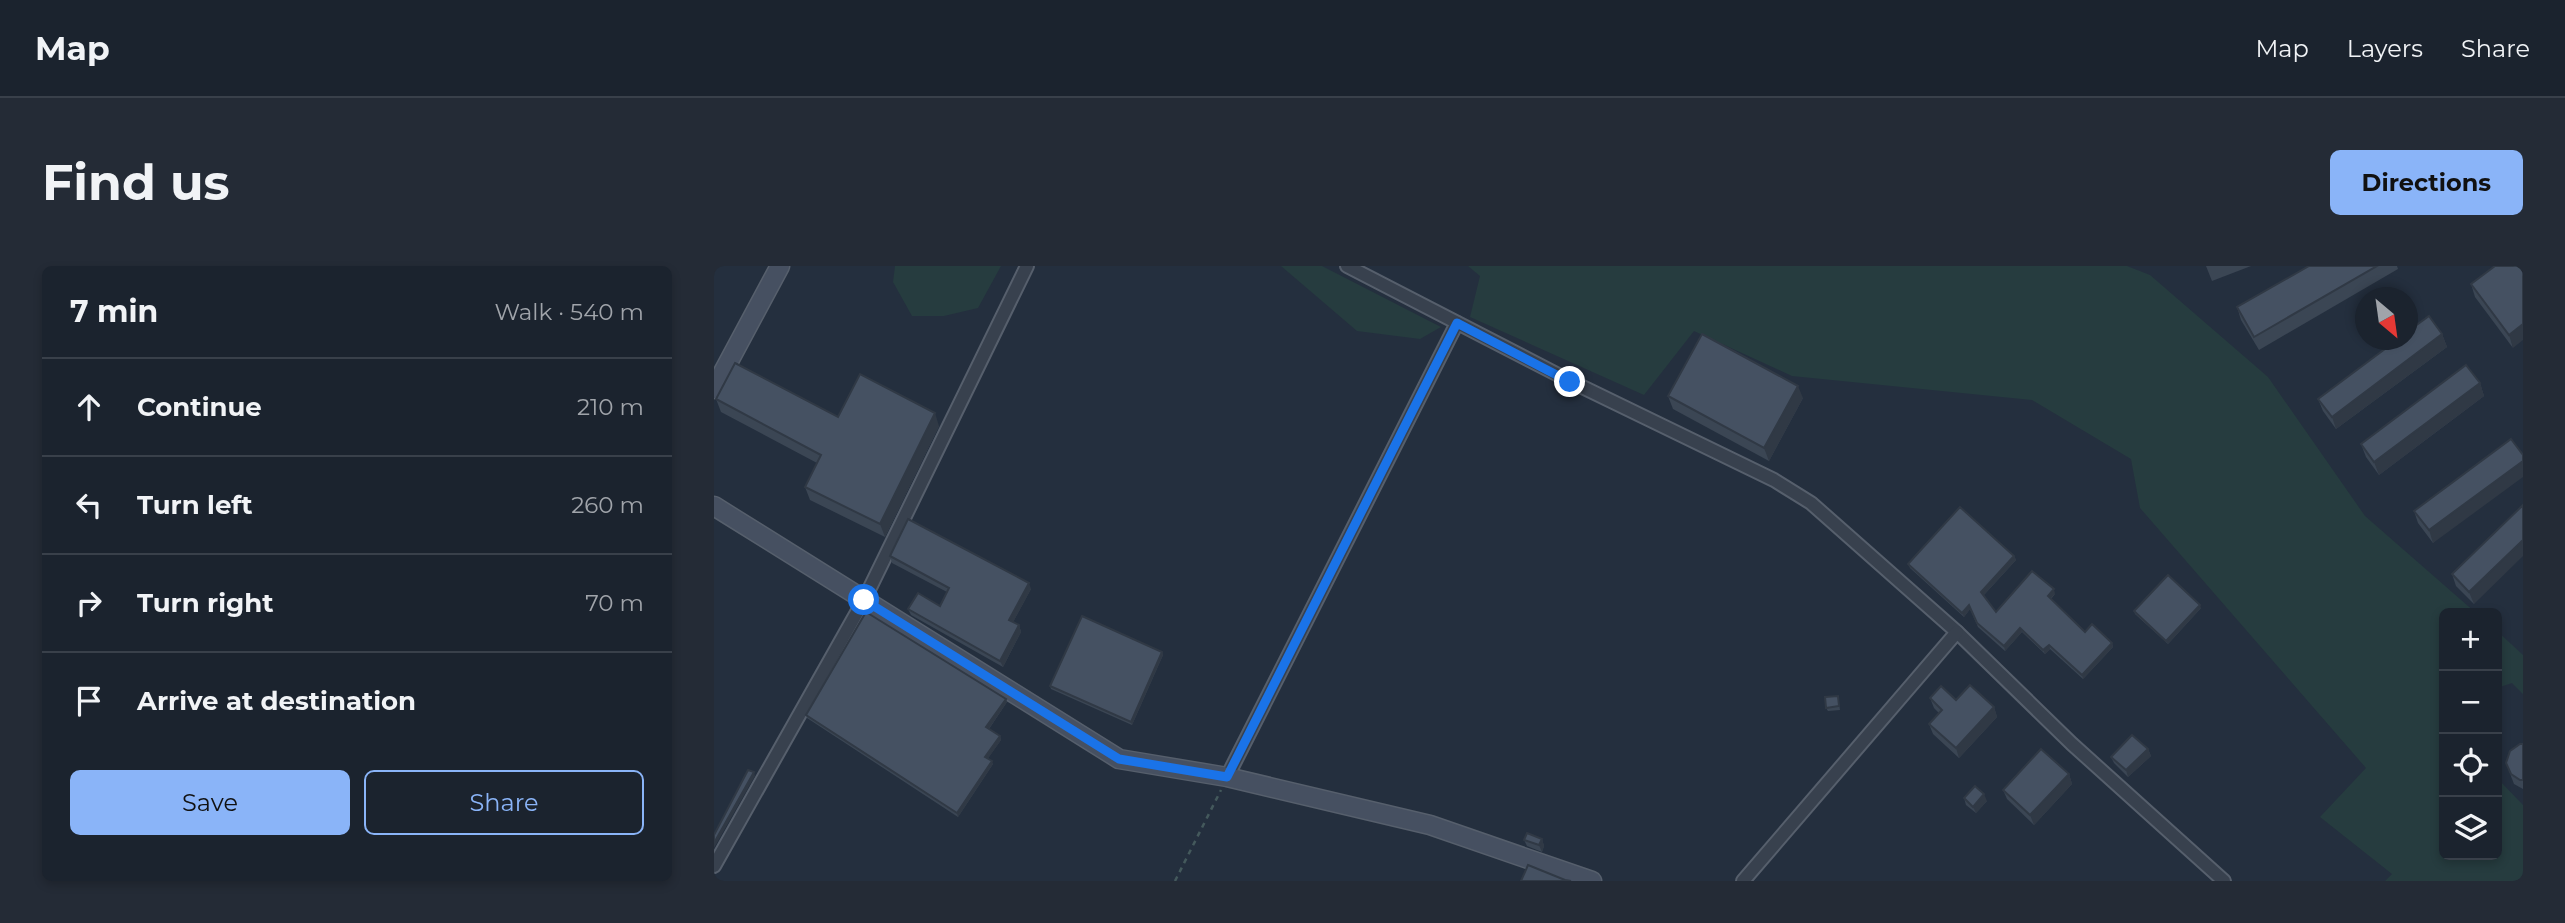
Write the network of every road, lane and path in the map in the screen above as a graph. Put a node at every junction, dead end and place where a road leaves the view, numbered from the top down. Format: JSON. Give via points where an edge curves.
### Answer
{"nodes":[{"id":1,"x":780,"y":266,"type":"edge"},
{"id":2,"x":1027,"y":266,"type":"edge"},
{"id":3,"x":1347,"y":266,"type":"edge"},
{"id":4,"x":1457,"y":323,"type":"junction"},
{"id":5,"x":714,"y":389,"type":"edge"},
{"id":6,"x":714,"y":506,"type":"edge"},
{"id":7,"x":864,"y":600,"type":"junction"},
{"id":8,"x":1957,"y":632,"type":"junction"},
{"id":9,"x":1227,"y":777,"type":"junction"},
{"id":10,"x":714,"y":866,"type":"edge"},
{"id":11,"x":1175,"y":881,"type":"edge"},
{"id":12,"x":1592,"y":881,"type":"edge"},
{"id":13,"x":1743,"y":881,"type":"edge"},
{"id":14,"x":2224,"y":881,"type":"edge"}],
"edges":[{"from":1,"to":5,"type":"street"},
{"from":2,"to":7,"type":"street"},
{"from":3,"to":4,"type":"street"},
{"from":4,"to":8,"type":"street","via":[[1794,491]]},
{"from":4,"to":9,"type":"street"},
{"from":6,"to":7,"type":"street"},
{"from":7,"to":9,"type":"street","via":[[1119,759]]},
{"from":7,"to":10,"type":"street"},
{"from":8,"to":13,"type":"street"},
{"from":8,"to":14,"type":"street"},
{"from":9,"to":11,"type":"path"},
{"from":9,"to":12,"type":"street","via":[[1430,825]]}]}
